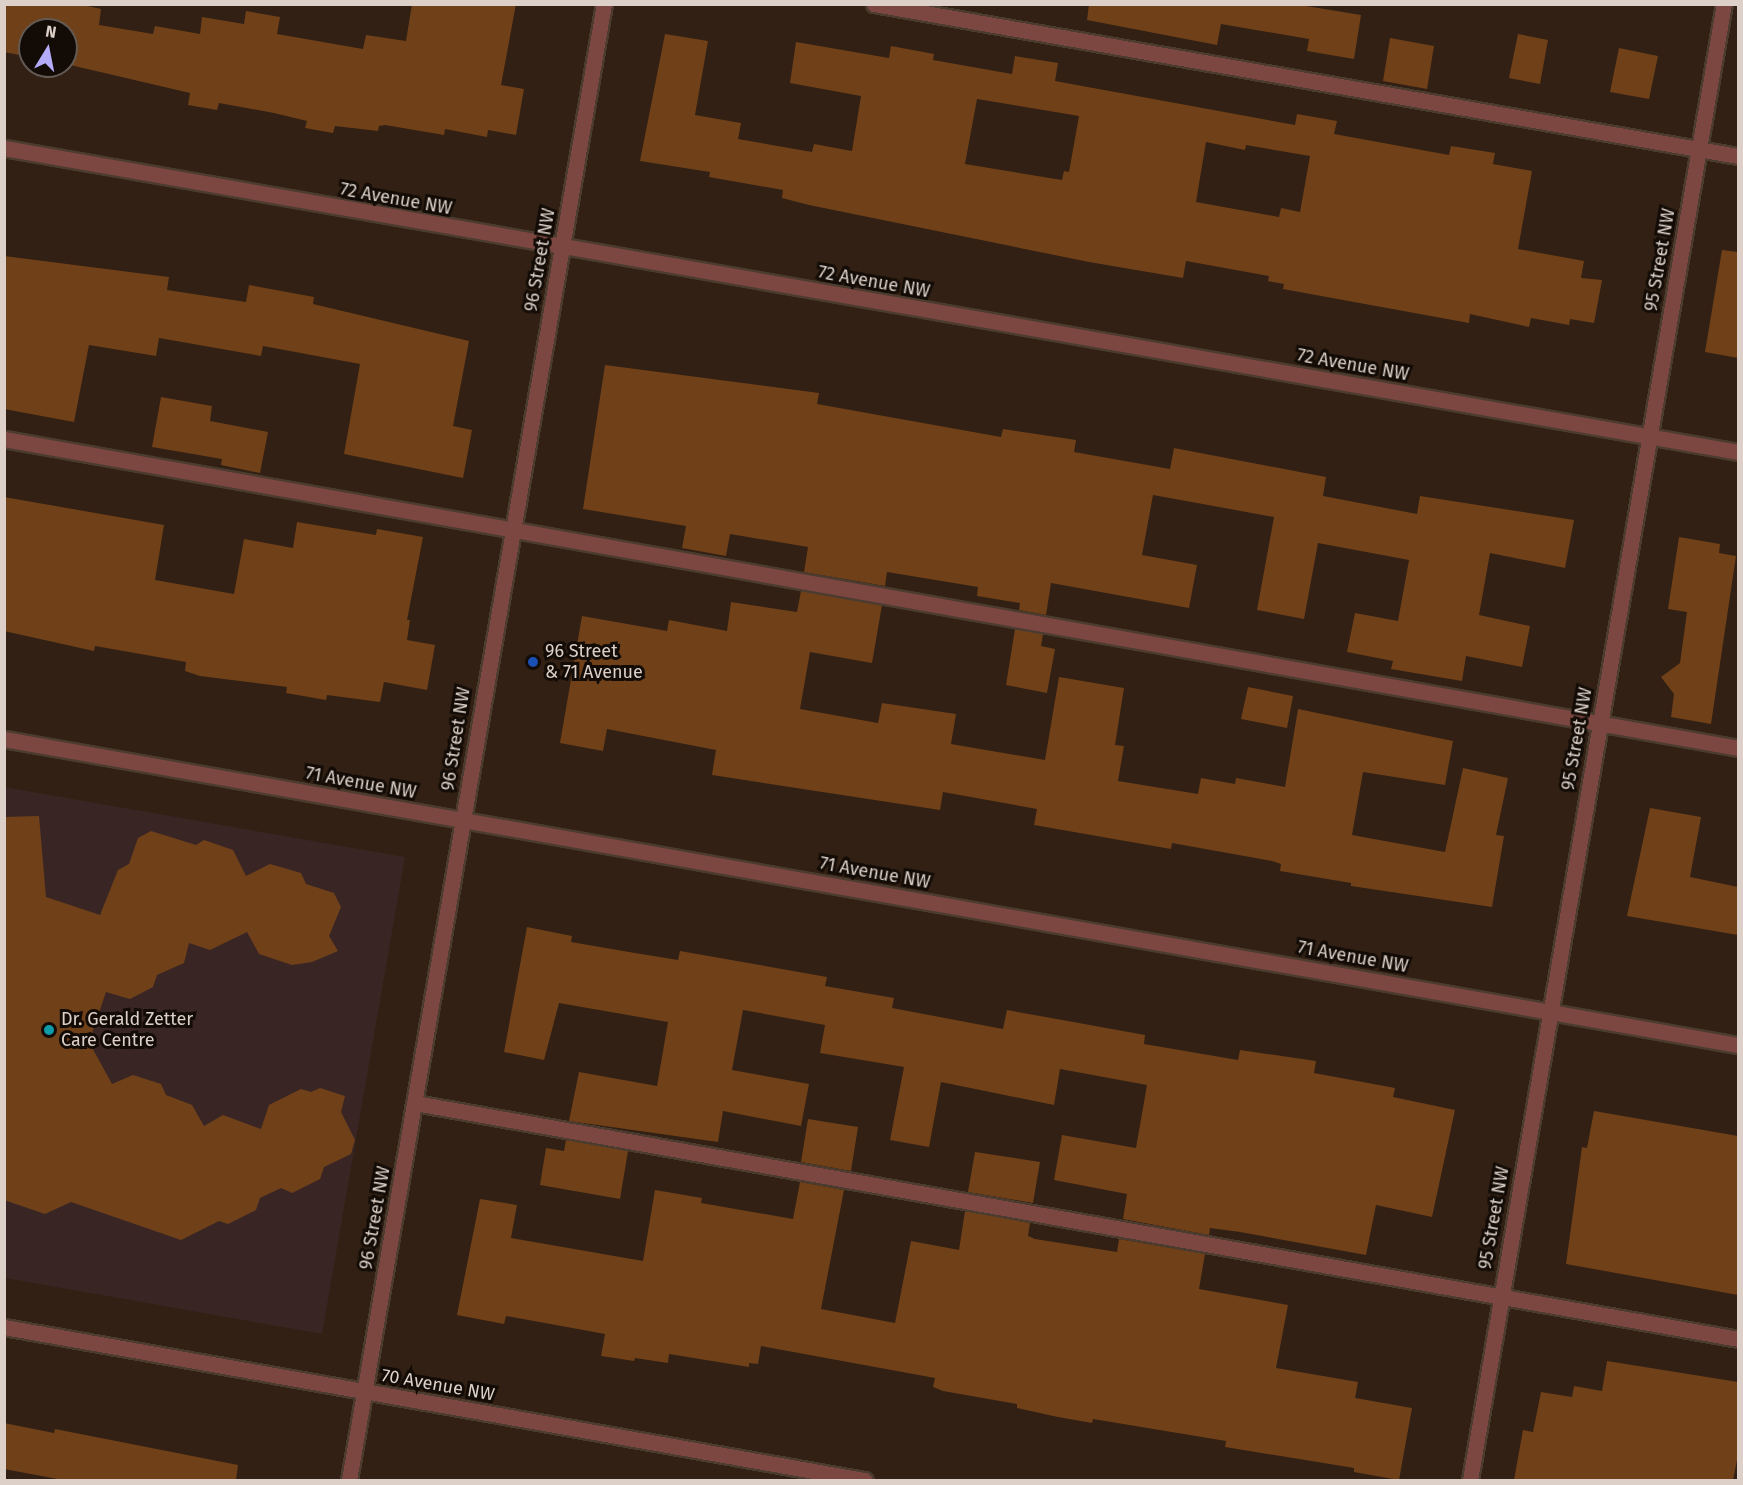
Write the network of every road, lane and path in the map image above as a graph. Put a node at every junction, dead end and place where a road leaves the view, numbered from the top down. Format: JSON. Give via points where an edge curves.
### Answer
{"nodes":[{"id":1,"x":604,"y":4,"type":"edge"},
{"id":2,"x":874,"y":4,"type":"edge"},
{"id":3,"x":1724,"y":4,"type":"edge"},
{"id":4,"x":4,"y":148,"type":"edge"},
{"id":5,"x":1700,"y":149,"type":"junction"},
{"id":6,"x":1738,"y":156,"type":"edge"},
{"id":7,"x":563,"y":248,"type":"junction"},
{"id":8,"x":1648,"y":436,"type":"junction"},
{"id":9,"x":4,"y":439,"type":"edge"},
{"id":10,"x":1738,"y":452,"type":"edge"},
{"id":11,"x":511,"y":528,"type":"junction"},
{"id":12,"x":1600,"y":723,"type":"junction"},
{"id":13,"x":4,"y":739,"type":"edge"},
{"id":14,"x":1738,"y":748,"type":"edge"},
{"id":15,"x":462,"y":820,"type":"junction"},
{"id":16,"x":1550,"y":1012,"type":"junction"},
{"id":17,"x":1738,"y":1045,"type":"edge"},
{"id":18,"x":415,"y":1102,"type":"junction"},
{"id":19,"x":1501,"y":1296,"type":"junction"},
{"id":20,"x":4,"y":1328,"type":"edge"},
{"id":21,"x":1738,"y":1339,"type":"edge"},
{"id":22,"x":364,"y":1392,"type":"junction"},
{"id":23,"x":349,"y":1480,"type":"edge"},
{"id":24,"x":864,"y":1480,"type":"edge"},
{"id":25,"x":1470,"y":1480,"type":"edge"}],
"edges":[{"from":1,"to":7,"type":"street","name":"96 Street NW"},
{"from":2,"to":5,"type":"street"},
{"from":3,"to":5,"type":"street","name":"95 Street NW"},
{"from":4,"to":7,"type":"street","name":"72 Avenue NW"},
{"from":5,"to":6,"type":"street"},
{"from":5,"to":8,"type":"street","name":"95 Street NW"},
{"from":7,"to":8,"type":"street","name":"72 Avenue NW"},
{"from":7,"to":11,"type":"street","name":"96 Street NW"},
{"from":8,"to":10,"type":"street","name":"72 Avenue NW"},
{"from":8,"to":12,"type":"street","name":"95 Street NW"},
{"from":9,"to":11,"type":"street"},
{"from":11,"to":12,"type":"street"},
{"from":11,"to":15,"type":"street","name":"96 Street NW"},
{"from":12,"to":14,"type":"street"},
{"from":12,"to":16,"type":"street","name":"95 Street NW"},
{"from":13,"to":15,"type":"street","name":"71 Avenue NW"},
{"from":15,"to":16,"type":"street","name":"71 Avenue NW"},
{"from":15,"to":18,"type":"street","name":"96 Street NW"},
{"from":16,"to":17,"type":"street","name":"71 Avenue NW"},
{"from":16,"to":19,"type":"street","name":"95 Street NW"},
{"from":18,"to":19,"type":"street"},
{"from":18,"to":22,"type":"street","name":"96 Street NW"},
{"from":19,"to":21,"type":"street"},
{"from":19,"to":25,"type":"street","name":"95 Street NW"},
{"from":20,"to":22,"type":"street","name":"70 Avenue NW"},
{"from":22,"to":23,"type":"street","name":"96 Street NW"},
{"from":22,"to":24,"type":"street","name":"70 Avenue NW"}]}
